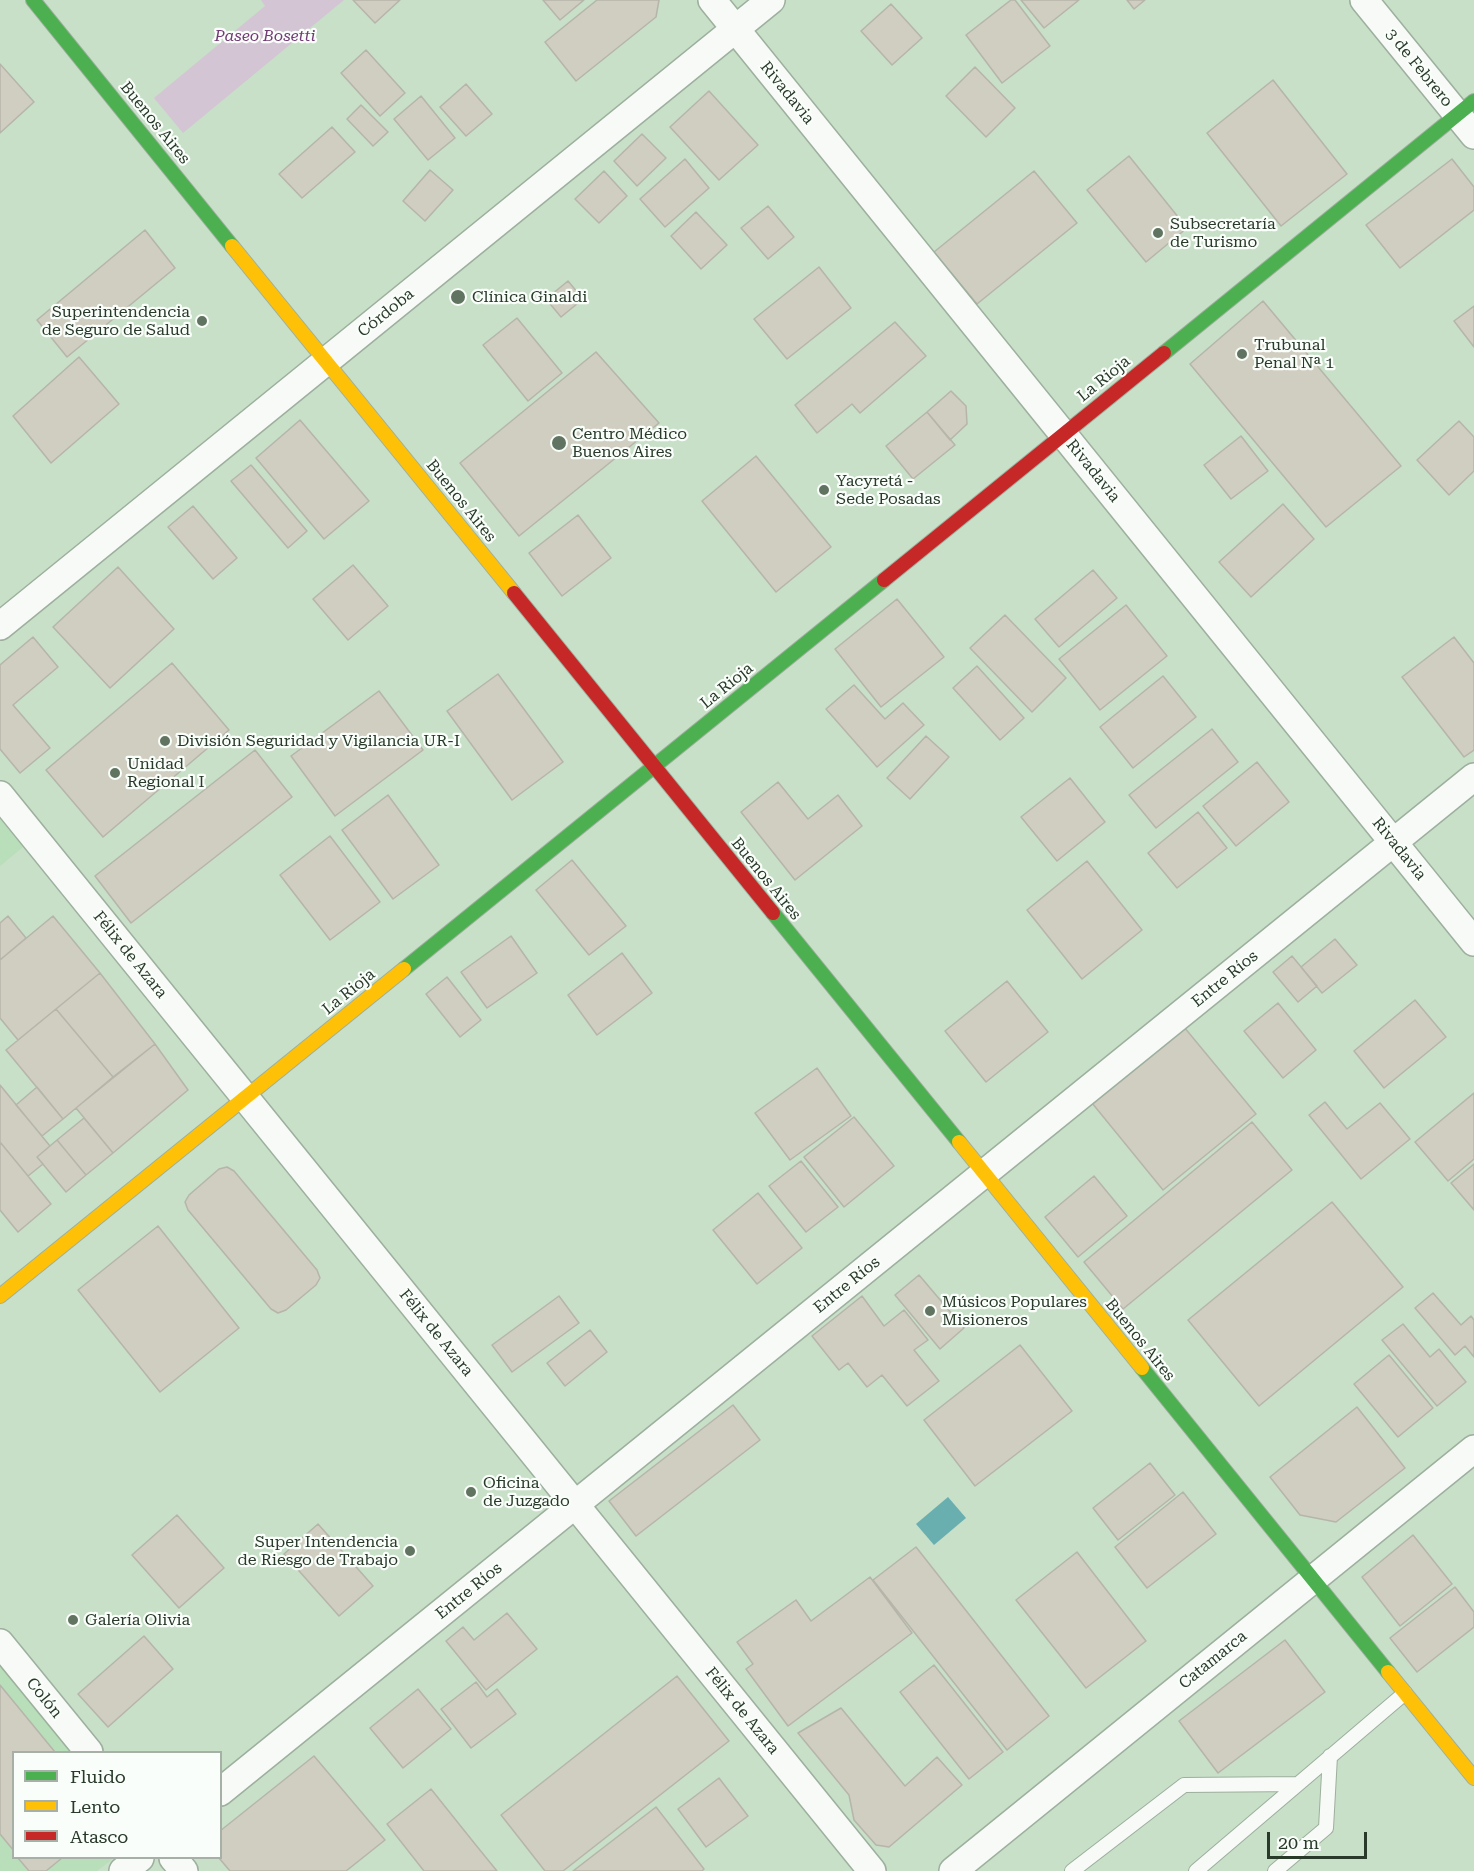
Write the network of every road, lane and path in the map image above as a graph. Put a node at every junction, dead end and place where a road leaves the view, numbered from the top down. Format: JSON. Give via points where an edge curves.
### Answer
{"nodes":[{"id":1,"x":33,"y":0,"type":"edge"},
{"id":2,"x":712,"y":0,"type":"edge"},
{"id":3,"x":771,"y":0,"type":"edge"},
{"id":4,"x":1364,"y":0,"type":"edge"},
{"id":5,"x":735,"y":29,"type":"junction"},
{"id":6,"x":1466,"y":108,"type":"edge"},
{"id":7,"x":1474,"y":135,"type":"edge"},
{"id":8,"x":326,"y":362,"type":"junction"},
{"id":9,"x":1063,"y":434,"type":"junction"},
{"id":10,"x":0,"y":626,"type":"edge"},
{"id":11,"x":654,"y":766,"type":"junction"},
{"id":12,"x":1474,"y":777,"type":"edge"},
{"id":13,"x":2,"y":802,"type":"edge"},
{"id":14,"x":1393,"y":843,"type":"junction"},
{"id":15,"x":1474,"y":942,"type":"edge"},
{"id":16,"x":245,"y":1097,"type":"junction"},
{"id":17,"x":984,"y":1174,"type":"junction"},
{"id":18,"x":0,"y":1296,"type":"edge"},
{"id":19,"x":1474,"y":1449,"type":"edge"},
{"id":20,"x":575,"y":1505,"type":"junction"},
{"id":21,"x":1313,"y":1580,"type":"junction"},
{"id":22,"x":0,"y":1642,"type":"edge"},
{"id":23,"x":1405,"y":1694,"type":"junction"},
{"id":24,"x":88,"y":1751,"type":"edge"},
{"id":25,"x":1330,"y":1756,"type":"junction"},
{"id":26,"x":1474,"y":1778,"type":"edge"},
{"id":27,"x":1298,"y":1784,"type":"junction"},
{"id":28,"x":222,"y":1790,"type":"edge"},
{"id":29,"x":138,"y":1859,"type":"edge"},
{"id":30,"x":175,"y":1859,"type":"edge"},
{"id":31,"x":123,"y":1871,"type":"edge"},
{"id":32,"x":184,"y":1871,"type":"edge"},
{"id":33,"x":872,"y":1871,"type":"edge"},
{"id":34,"x":952,"y":1871,"type":"edge"},
{"id":35,"x":1072,"y":1871,"type":"edge"},
{"id":36,"x":1196,"y":1871,"type":"edge"},
{"id":37,"x":1275,"y":1871,"type":"edge"}],
"edges":[{"from":1,"to":8,"type":"street","name":"Buenos Aires"},
{"from":2,"to":5,"type":"street","name":"Rivadavia"},
{"from":3,"to":5,"type":"street","name":"Córdoba"},
{"from":4,"to":6,"type":"street","name":"3 de Febrero"},
{"from":5,"to":8,"type":"street","name":"Córdoba"},
{"from":5,"to":9,"type":"street","name":"Rivadavia"},
{"from":6,"to":7,"type":"street","name":"3 de Febrero"},
{"from":6,"to":9,"type":"street","name":"La Rioja"},
{"from":8,"to":10,"type":"street","name":"Córdoba"},
{"from":8,"to":11,"type":"street","name":"Buenos Aires"},
{"from":9,"to":11,"type":"street","name":"La Rioja"},
{"from":9,"to":14,"type":"street","name":"Rivadavia"},
{"from":11,"to":16,"type":"street","name":"La Rioja"},
{"from":11,"to":17,"type":"street","name":"Buenos Aires"},
{"from":12,"to":14,"type":"street","name":"Entre Ríos"},
{"from":13,"to":16,"type":"street","name":"Félix de Azara"},
{"from":14,"to":15,"type":"street","name":"Rivadavia"},
{"from":14,"to":17,"type":"street","name":"Entre Ríos"},
{"from":16,"to":18,"type":"street","name":"La Rioja"},
{"from":16,"to":20,"type":"street","name":"Félix de Azara"},
{"from":17,"to":20,"type":"street","name":"Entre Ríos"},
{"from":17,"to":21,"type":"street","name":"Buenos Aires"},
{"from":19,"to":21,"type":"street","name":"Catamarca"},
{"from":20,"to":28,"type":"street","name":"Entre Ríos"},
{"from":20,"to":33,"type":"street","name":"Félix de Azara"},
{"from":21,"to":23,"type":"street","name":"Buenos Aires"},
{"from":21,"to":34,"type":"street","name":"Catamarca"},
{"from":22,"to":24,"type":"street","name":"Colón"},
{"from":23,"to":25,"type":"lane"},
{"from":23,"to":26,"type":"street","name":"Buenos Aires"},
{"from":25,"to":27,"type":"lane"},
{"from":25,"to":37,"type":"lane","via":[[1326,1828]]},
{"from":27,"to":35,"type":"lane","via":[[1184,1785]]},
{"from":27,"to":36,"type":"lane"},
{"from":29,"to":31,"type":"street"},
{"from":30,"to":32,"type":"street"}]}
